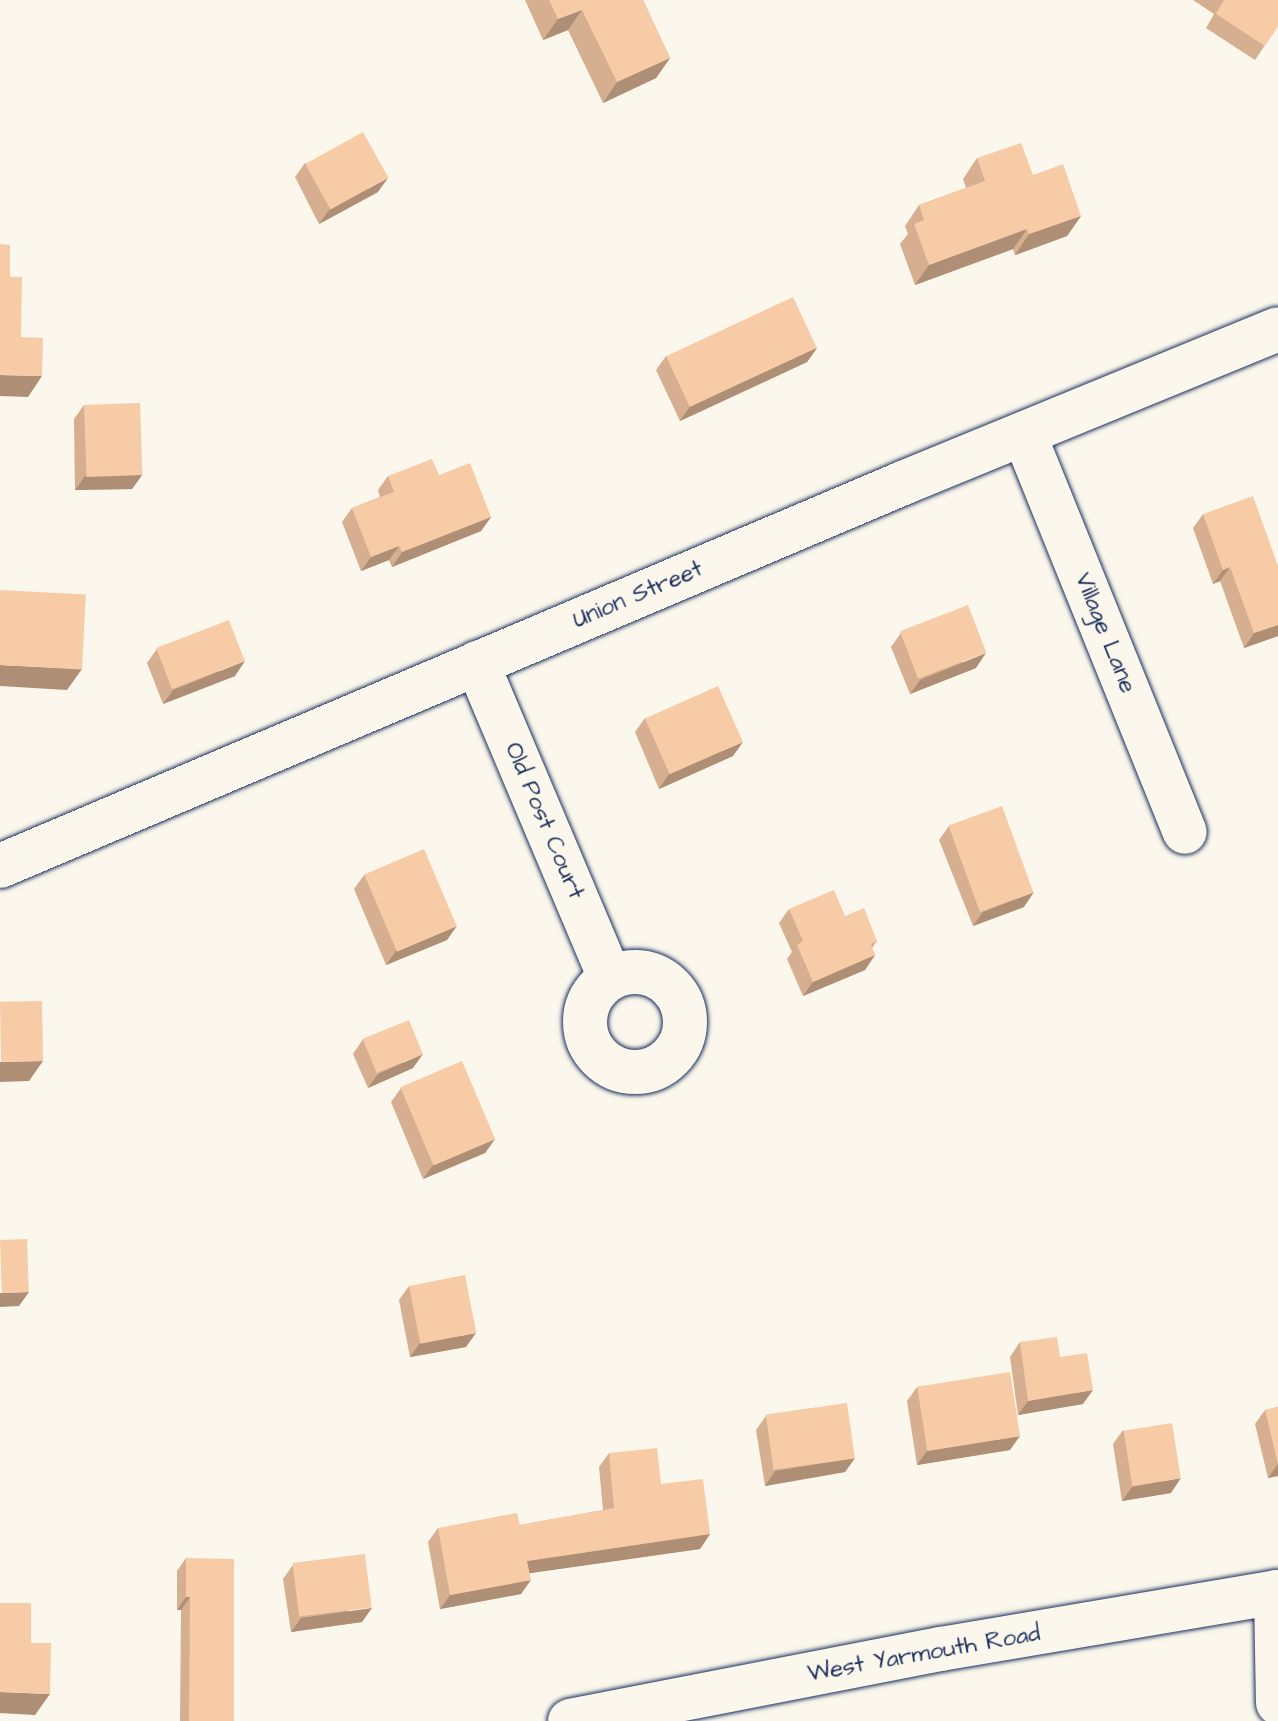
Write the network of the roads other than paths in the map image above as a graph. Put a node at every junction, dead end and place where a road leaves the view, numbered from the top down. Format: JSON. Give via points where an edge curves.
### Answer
{"nodes":[{"id":1,"x":1278,"y":329,"type":"edge"},
{"id":2,"x":1024,"y":434,"type":"junction"},
{"id":3,"x":477,"y":663,"type":"junction"},
{"id":4,"x":1185,"y":832,"type":"dead end"},
{"id":5,"x":0,"y":866,"type":"edge"},
{"id":6,"x":610,"y":978,"type":"dead end"},
{"id":7,"x":1277,"y":1592,"type":"edge"},
{"id":8,"x":1278,"y":1703,"type":"edge"},
{"id":9,"x":570,"y":1721,"type":"edge"}],
"edges":[{"from":1,"to":2,"type":"main road","name":"Union Street"},
{"from":2,"to":3,"type":"main road","name":"Union Street"},
{"from":2,"to":4,"type":"main road","name":"Village Lane"},
{"from":3,"to":5,"type":"main road","name":"Union Street"},
{"from":3,"to":6,"type":"main road","name":"Old Post Court"},
{"from":7,"to":8,"type":"main road"},
{"from":7,"to":9,"type":"main road","name":"West Yarmouth Road","via":[[941,1649]]}]}
